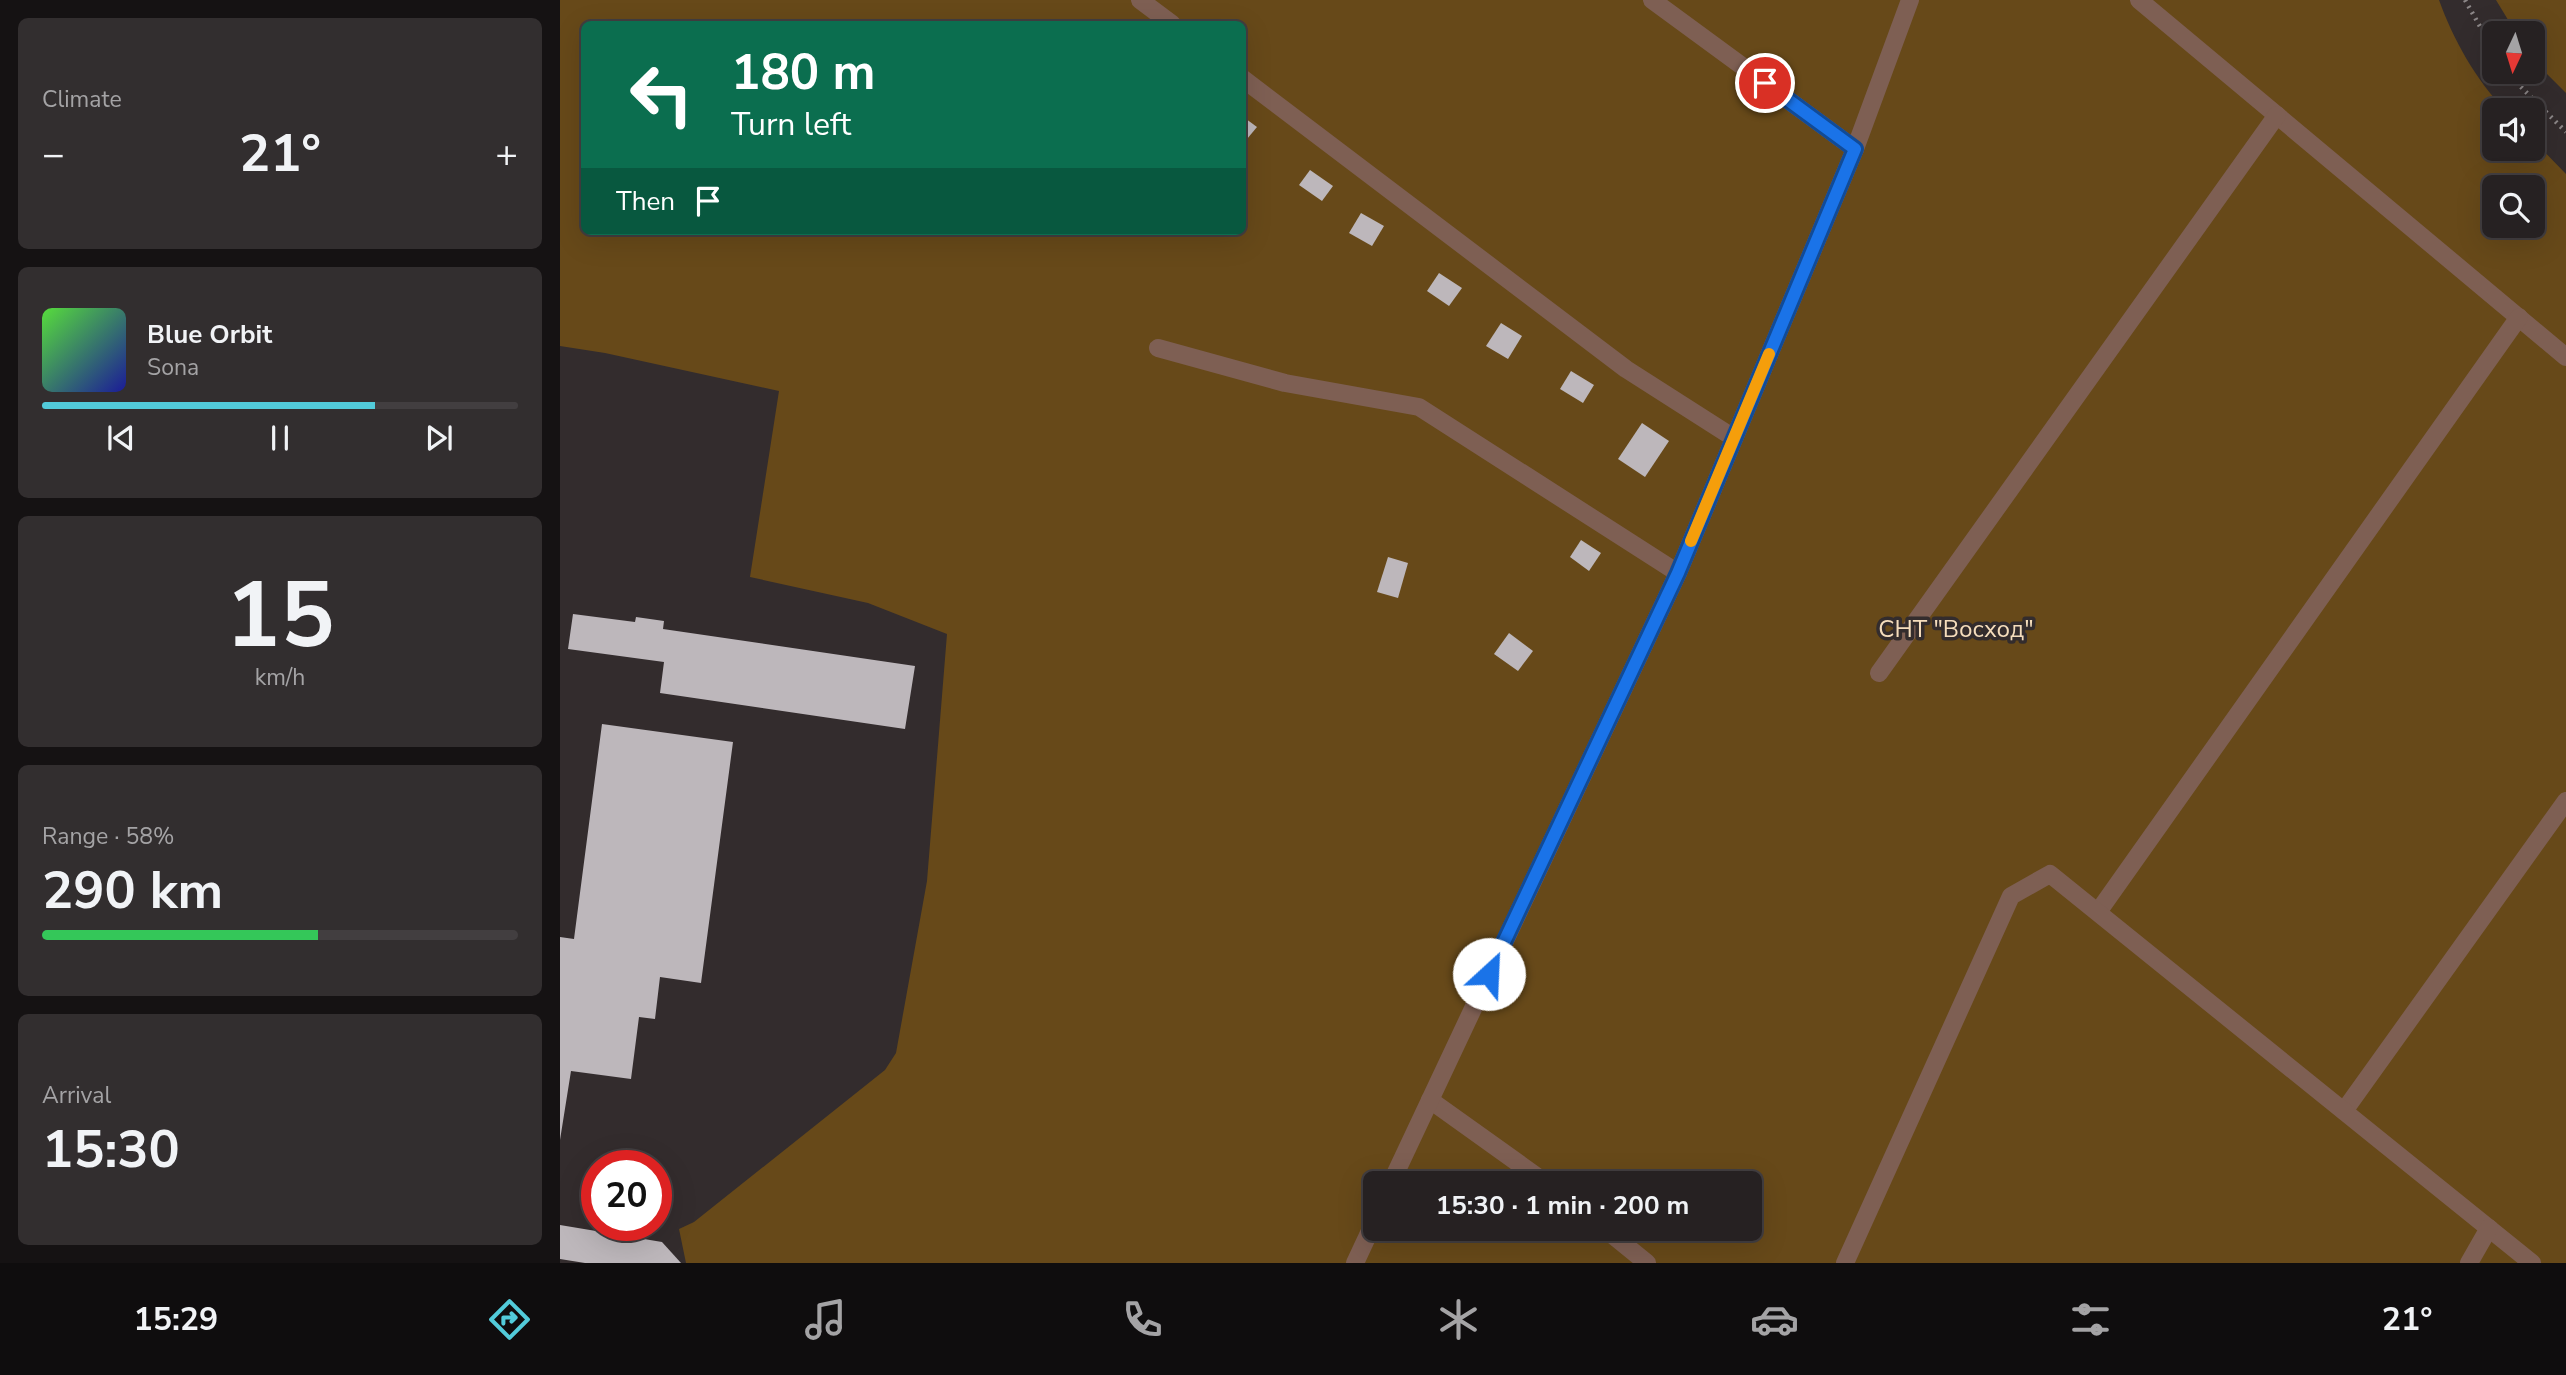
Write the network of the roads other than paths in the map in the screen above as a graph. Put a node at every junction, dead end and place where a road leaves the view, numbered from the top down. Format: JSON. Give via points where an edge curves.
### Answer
{"nodes":[{"id":1,"x":1140,"y":0,"type":"edge"},
{"id":2,"x":1652,"y":0,"type":"edge"},
{"id":3,"x":1910,"y":0,"type":"edge"},
{"id":4,"x":2139,"y":0,"type":"edge"},
{"id":5,"x":1168,"y":21,"type":"edge"},
{"id":6,"x":1246,"y":81,"type":"edge"},
{"id":7,"x":2277,"y":116,"type":"junction"},
{"id":8,"x":1855,"y":149,"type":"junction"},
{"id":9,"x":2519,"y":317,"type":"junction"},
{"id":10,"x":1158,"y":348,"type":"dead end"},
{"id":11,"x":2566,"y":357,"type":"edge"},
{"id":12,"x":1734,"y":438,"type":"junction"},
{"id":13,"x":1678,"y":573,"type":"junction"},
{"id":14,"x":1879,"y":673,"type":"dead end"},
{"id":15,"x":2566,"y":801,"type":"edge"},
{"id":16,"x":2098,"y":912,"type":"junction"},
{"id":17,"x":1430,"y":1100,"type":"junction"},
{"id":18,"x":2344,"y":1111,"type":"junction"},
{"id":19,"x":1397,"y":1171,"type":"edge"},
{"id":20,"x":1529,"y":1171,"type":"edge"},
{"id":21,"x":2489,"y":1228,"type":"junction"},
{"id":22,"x":1365,"y":1241,"type":"edge"},
{"id":23,"x":1620,"y":1241,"type":"edge"},
{"id":24,"x":1355,"y":1263,"type":"edge"},
{"id":25,"x":1647,"y":1263,"type":"edge"},
{"id":26,"x":1845,"y":1263,"type":"edge"},
{"id":27,"x":2469,"y":1263,"type":"edge"},
{"id":28,"x":2532,"y":1263,"type":"edge"}],
"edges":[{"from":1,"to":5,"type":"lane"},
{"from":2,"to":8,"type":"lane"},
{"from":3,"to":8,"type":"lane"},
{"from":4,"to":7,"type":"lane"},
{"from":6,"to":12,"type":"lane","via":[[1626,369]]},
{"from":7,"to":9,"type":"lane"},
{"from":7,"to":14,"type":"lane"},
{"from":8,"to":12,"type":"lane"},
{"from":9,"to":11,"type":"lane"},
{"from":9,"to":16,"type":"lane"},
{"from":10,"to":13,"type":"lane","via":[[1285,383],[1419,407]]},
{"from":12,"to":13,"type":"lane"},
{"from":13,"to":17,"type":"lane"},
{"from":15,"to":18,"type":"lane"},
{"from":16,"to":18,"type":"lane"},
{"from":16,"to":26,"type":"lane","via":[[2050,874],[2011,896]]},
{"from":17,"to":19,"type":"lane"},
{"from":17,"to":20,"type":"lane"},
{"from":18,"to":21,"type":"lane"},
{"from":21,"to":27,"type":"lane"},
{"from":21,"to":28,"type":"lane"},
{"from":22,"to":24,"type":"lane"},
{"from":23,"to":25,"type":"lane"}]}
